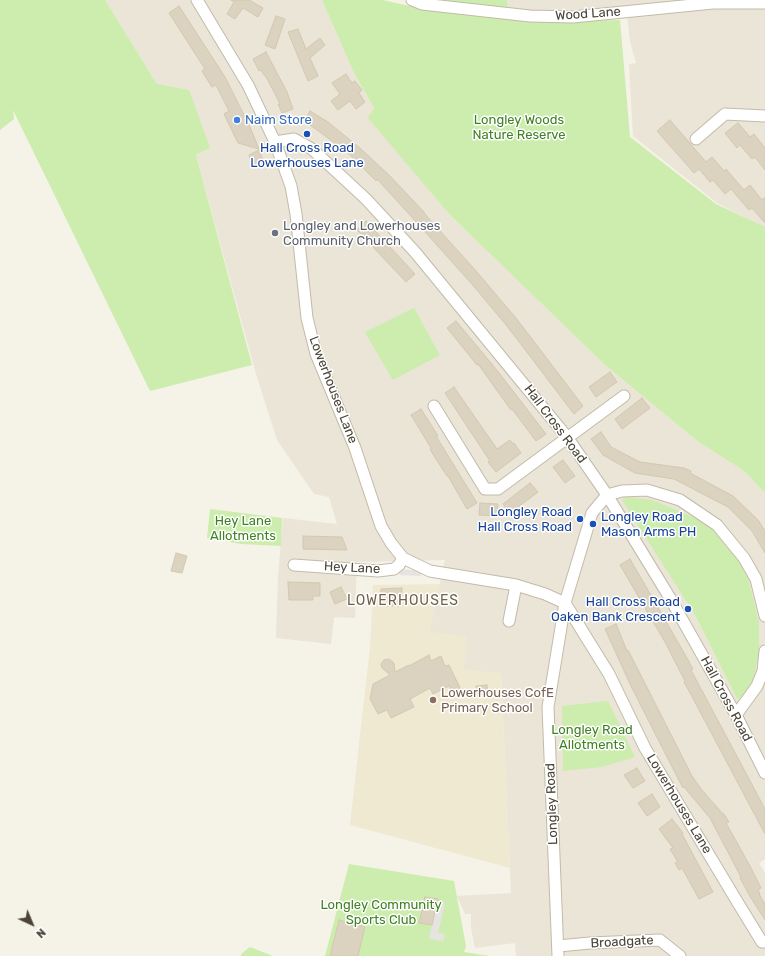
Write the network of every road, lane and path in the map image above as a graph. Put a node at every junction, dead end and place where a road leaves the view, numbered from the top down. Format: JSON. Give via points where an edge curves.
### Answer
{"nodes":[{"id":1,"x":197,"y":0,"type":"edge"},
{"id":2,"x":412,"y":0,"type":"edge"},
{"id":3,"x":765,"y":3,"type":"edge"},
{"id":4,"x":765,"y":116,"type":"edge"},
{"id":5,"x":696,"y":139,"type":"dead end"},
{"id":6,"x":275,"y":142,"type":"junction"},
{"id":7,"x":624,"y":396,"type":"dead end"},
{"id":8,"x":434,"y":406,"type":"dead end"},
{"id":9,"x":567,"y":437,"type":"junction"},
{"id":10,"x":607,"y":495,"type":"junction"},
{"id":11,"x":404,"y":558,"type":"junction"},
{"id":12,"x":294,"y":565,"type":"dead end"},
{"id":13,"x":516,"y":585,"type":"junction"},
{"id":14,"x":565,"y":603,"type":"junction"},
{"id":15,"x":765,"y":616,"type":"edge"},
{"id":16,"x":508,"y":621,"type":"dead end"},
{"id":17,"x":765,"y":651,"type":"edge"},
{"id":18,"x":736,"y":715,"type":"junction"},
{"id":19,"x":765,"y":772,"type":"edge"},
{"id":20,"x":765,"y":942,"type":"edge"},
{"id":21,"x":558,"y":951,"type":"edge"},
{"id":22,"x":680,"y":956,"type":"edge"}],
"edges":[{"from":1,"to":6,"type":"street","name":"Lowerhouses Lane","via":[[248,85]]},
{"from":2,"to":3,"type":"street","name":"Wood Lane","via":[[422,4],[530,16],[573,17],[713,3]]},
{"from":4,"to":5,"type":"street","via":[[725,114]]},
{"from":6,"to":9,"type":"street","name":"Hall Cross Road","via":[[294,139],[312,149],[366,199],[415,252]]},
{"from":6,"to":11,"type":"street","name":"Lowerhouses Lane","via":[[292,193],[307,318],[316,354],[356,448],[381,526]]},
{"from":7,"to":9,"type":"street"},
{"from":8,"to":9,"type":"street","via":[[485,489],[498,489]]},
{"from":9,"to":10,"type":"street","name":"Hall Cross Road"},
{"from":10,"to":14,"type":"street","name":"Longley Road","via":[[592,513]]},
{"from":10,"to":15,"type":"street","via":[[622,491],[647,490],[680,500],[718,525],[744,558],[756,580]]},
{"from":10,"to":18,"type":"street","name":"Hall Cross Road","via":[[670,598]]},
{"from":11,"to":12,"type":"street","name":"Hey Lane","via":[[394,569],[378,571]]},
{"from":11,"to":13,"type":"street","name":"Lowerhouses Lane","via":[[430,571]]},
{"from":13,"to":14,"type":"street","name":"Lowerhouses Lane"},
{"from":13,"to":16,"type":"street"},
{"from":14,"to":20,"type":"street","name":"Lowerhouses Lane","via":[[609,674],[644,748],[762,942]]},
{"from":14,"to":21,"type":"street","name":"Longley Road","via":[[548,707]]},
{"from":17,"to":18,"type":"street","via":[[763,671],[757,686]]},
{"from":18,"to":19,"type":"street","name":"Hall Cross Road"},
{"from":21,"to":22,"type":"street","name":"Broadgate","via":[[590,943],[660,940]]}]}
